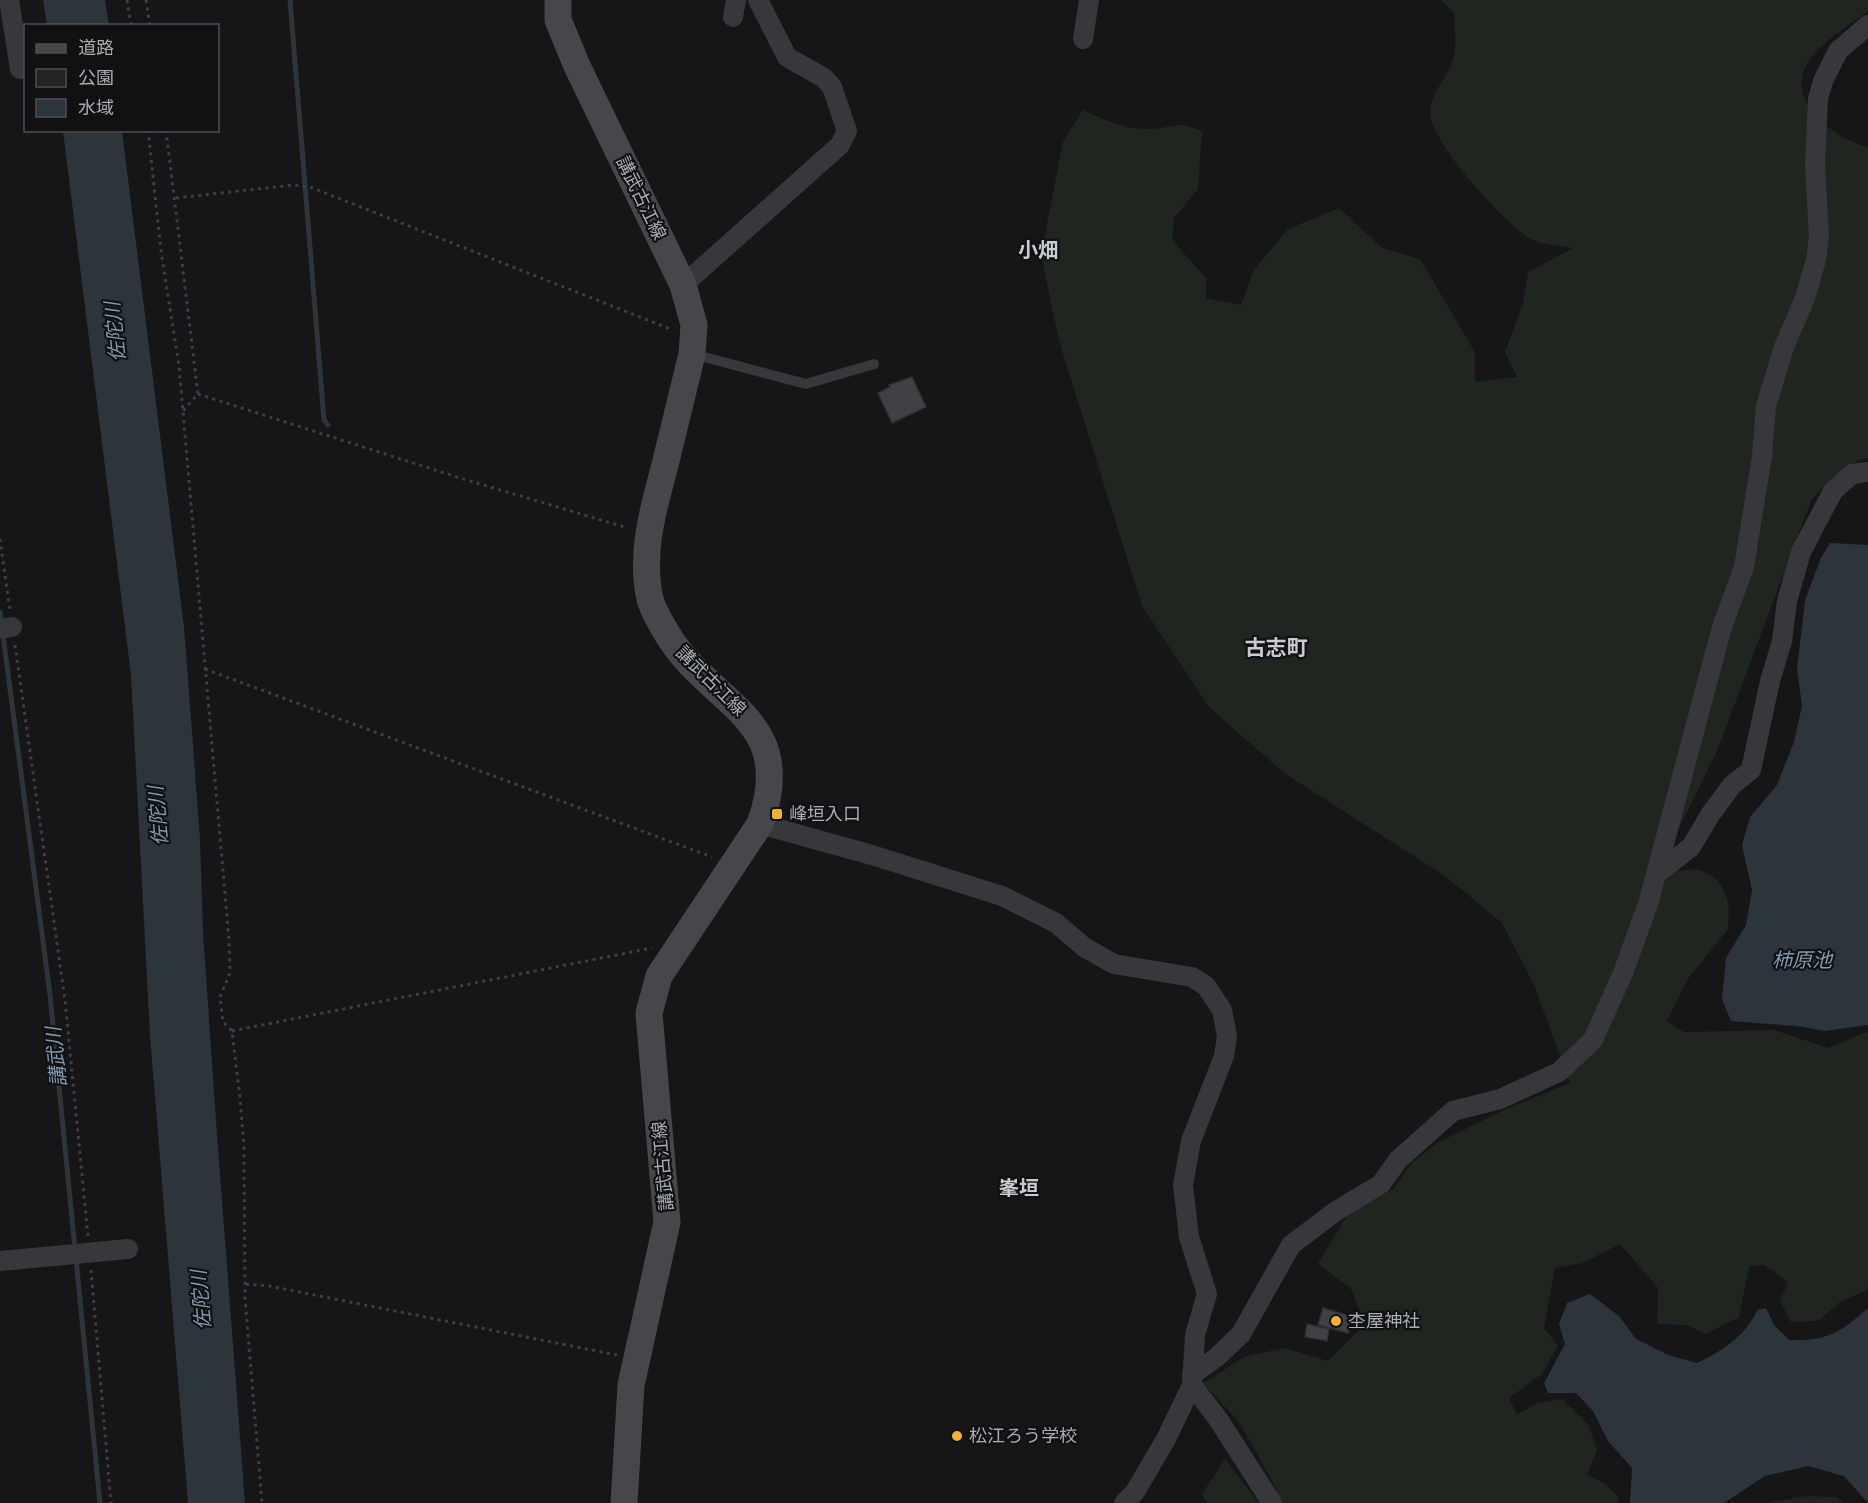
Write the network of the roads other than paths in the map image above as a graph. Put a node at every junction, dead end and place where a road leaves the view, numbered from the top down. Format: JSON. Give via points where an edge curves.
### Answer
{"nodes":[{"id":1,"x":9,"y":0,"type":"edge"},
{"id":2,"x":558,"y":0,"type":"edge"},
{"id":3,"x":758,"y":0,"type":"edge"},
{"id":4,"x":1089,"y":0,"type":"edge"},
{"id":5,"x":1868,"y":25,"type":"edge"},
{"id":6,"x":1083,"y":39,"type":"dead end"},
{"id":7,"x":20,"y":69,"type":"dead end"},
{"id":8,"x":682,"y":285,"type":"junction"},
{"id":9,"x":693,"y":346,"type":"junction"},
{"id":10,"x":874,"y":364,"type":"dead end"},
{"id":11,"x":1868,"y":472,"type":"edge"},
{"id":12,"x":759,"y":824,"type":"junction"},
{"id":13,"x":1656,"y":874,"type":"junction"},
{"id":14,"x":129,"y":1249,"type":"dead end"},
{"id":15,"x":0,"y":1261,"type":"edge"},
{"id":16,"x":1192,"y":1380,"type":"junction"},
{"id":17,"x":624,"y":1503,"type":"edge"},
{"id":18,"x":1124,"y":1503,"type":"edge"},
{"id":19,"x":1272,"y":1503,"type":"edge"}],
"edges":[{"from":1,"to":7,"type":"street"},
{"from":2,"to":8,"type":"main road","name":"講武古江線","via":[[558,20],[577,66]]},
{"from":3,"to":8,"type":"street","via":[[787,57],[824,78],[832,87],[847,125],[846,135],[840,145]]},
{"from":4,"to":6,"type":"street"},
{"from":5,"to":13,"type":"street","via":[[1838,51],[1818,99],[1816,260],[1766,406],[1744,567],[1722,627]]},
{"from":8,"to":9,"type":"main road","name":"講武古江線","via":[[690,307]]},
{"from":9,"to":10,"type":"lane","via":[[806,384]]},
{"from":9,"to":12,"type":"main road","name":"講武古江線","via":[[647,534],[647,581],[656,614],[686,662],[740,708],[766,750],[769,799]]},
{"from":11,"to":13,"type":"street","via":[[1852,474],[1833,491],[1801,552],[1751,770],[1732,785],[1691,847]]},
{"from":12,"to":16,"type":"street","via":[[1002,896],[1048,918],[1084,947],[1114,964],[1192,976],[1215,997],[1225,1022],[1224,1056],[1191,1141],[1183,1185],[1189,1237],[1207,1294],[1195,1335]]},
{"from":12,"to":17,"type":"main road","name":"講武古江線","via":[[659,976],[649,1013],[667,1222],[627,1413]]},
{"from":13,"to":16,"type":"street","via":[[1623,973],[1593,1040],[1559,1072],[1500,1099],[1453,1111],[1398,1160],[1381,1184],[1291,1245],[1241,1334]]},
{"from":14,"to":15,"type":"street"},
{"from":16,"to":18,"type":"street","via":[[1166,1438],[1135,1492]]},
{"from":16,"to":19,"type":"street"}]}
